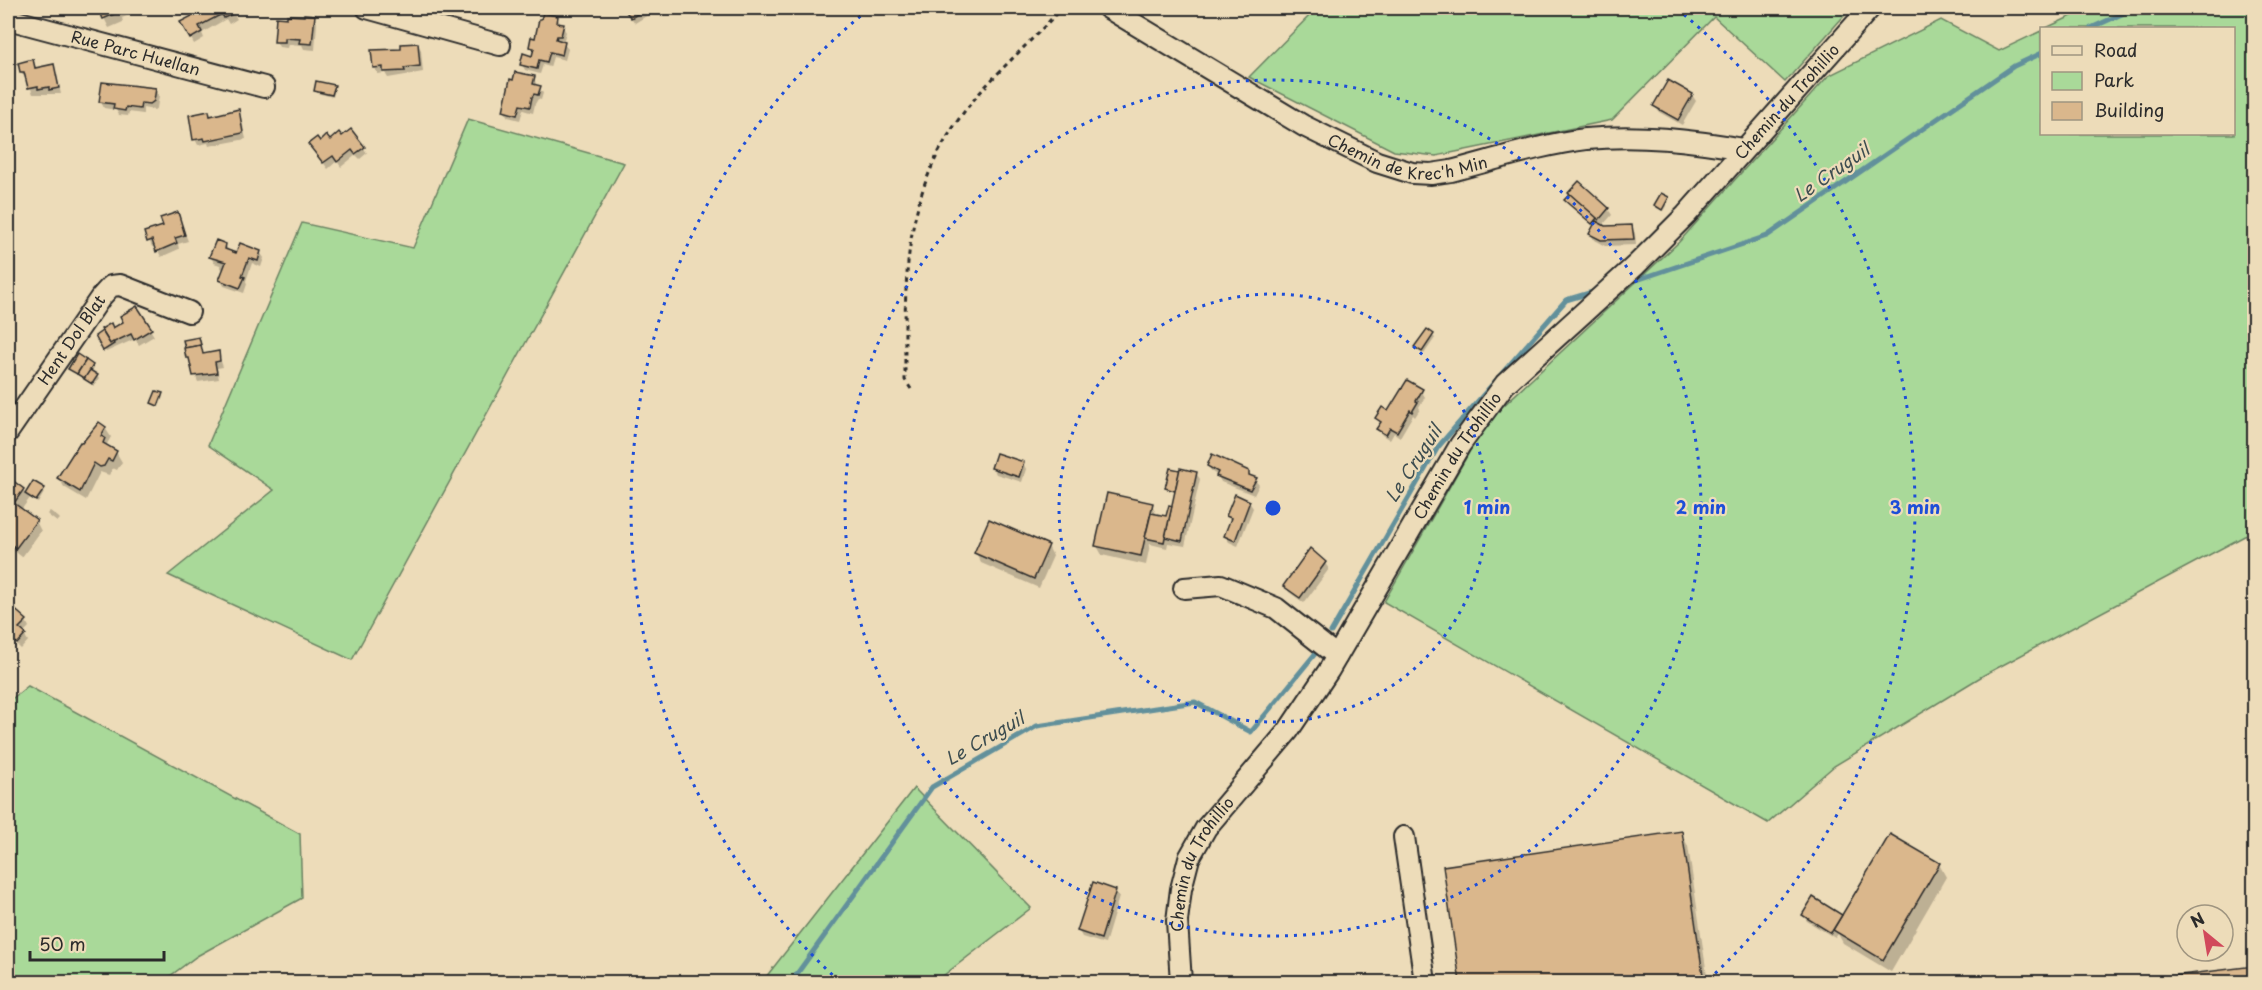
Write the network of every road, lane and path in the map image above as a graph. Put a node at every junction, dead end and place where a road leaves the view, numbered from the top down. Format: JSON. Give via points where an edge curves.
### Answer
{"nodes":[{"id":1,"x":12,"y":8,"type":"edge"},
{"id":2,"x":367,"y":8,"type":"edge"},
{"id":3,"x":1061,"y":8,"type":"edge"},
{"id":4,"x":1108,"y":8,"type":"edge"},
{"id":5,"x":1870,"y":8,"type":"edge"},
{"id":6,"x":8,"y":10,"type":"edge"},
{"id":7,"x":8,"y":19,"type":"edge"},
{"id":8,"x":500,"y":45,"type":"dead end"},
{"id":9,"x":264,"y":87,"type":"dead end"},
{"id":10,"x":1743,"y":149,"type":"junction"},
{"id":11,"x":189,"y":312,"type":"dead end"},
{"id":12,"x":911,"y":389,"type":"dead end"},
{"id":13,"x":8,"y":432,"type":"edge"},
{"id":14,"x":1184,"y":588,"type":"dead end"},
{"id":15,"x":1337,"y":656,"type":"junction"},
{"id":16,"x":1404,"y":837,"type":"dead end"},
{"id":17,"x":8,"y":968,"type":"edge"},
{"id":18,"x":23,"y":982,"type":"edge"},
{"id":19,"x":1181,"y":982,"type":"edge"},
{"id":20,"x":1425,"y":982,"type":"edge"}],
"edges":[{"from":1,"to":6,"type":"street"},
{"from":2,"to":8,"type":"street"},
{"from":3,"to":12,"type":"path","via":[[951,130],[927,180],[910,242],[905,287],[905,380]]},
{"from":4,"to":10,"type":"street","name":"Chemin de Krec'h Min","via":[[1304,126],[1377,162],[1412,173],[1451,171],[1584,140],[1627,137],[1696,141]]},
{"from":5,"to":10,"type":"street","name":"Chemin du Trohillio"},
{"from":7,"to":9,"type":"street","name":"Rue Parc Huellan"},
{"from":10,"to":15,"type":"street","name":"Chemin du Trohillio","via":[[1644,257],[1498,392],[1460,444]]},
{"from":11,"to":13,"type":"street","name":"Hent Dol Blat","via":[[120,285],[111,286]]},
{"from":14,"to":15,"type":"street","via":[[1221,585],[1276,608]]},
{"from":15,"to":19,"type":"street","name":"Chemin du Trohillio","via":[[1288,731],[1206,828],[1189,858],[1180,889],[1177,921]]},
{"from":16,"to":20,"type":"street"},
{"from":17,"to":18,"type":"path"}]}
